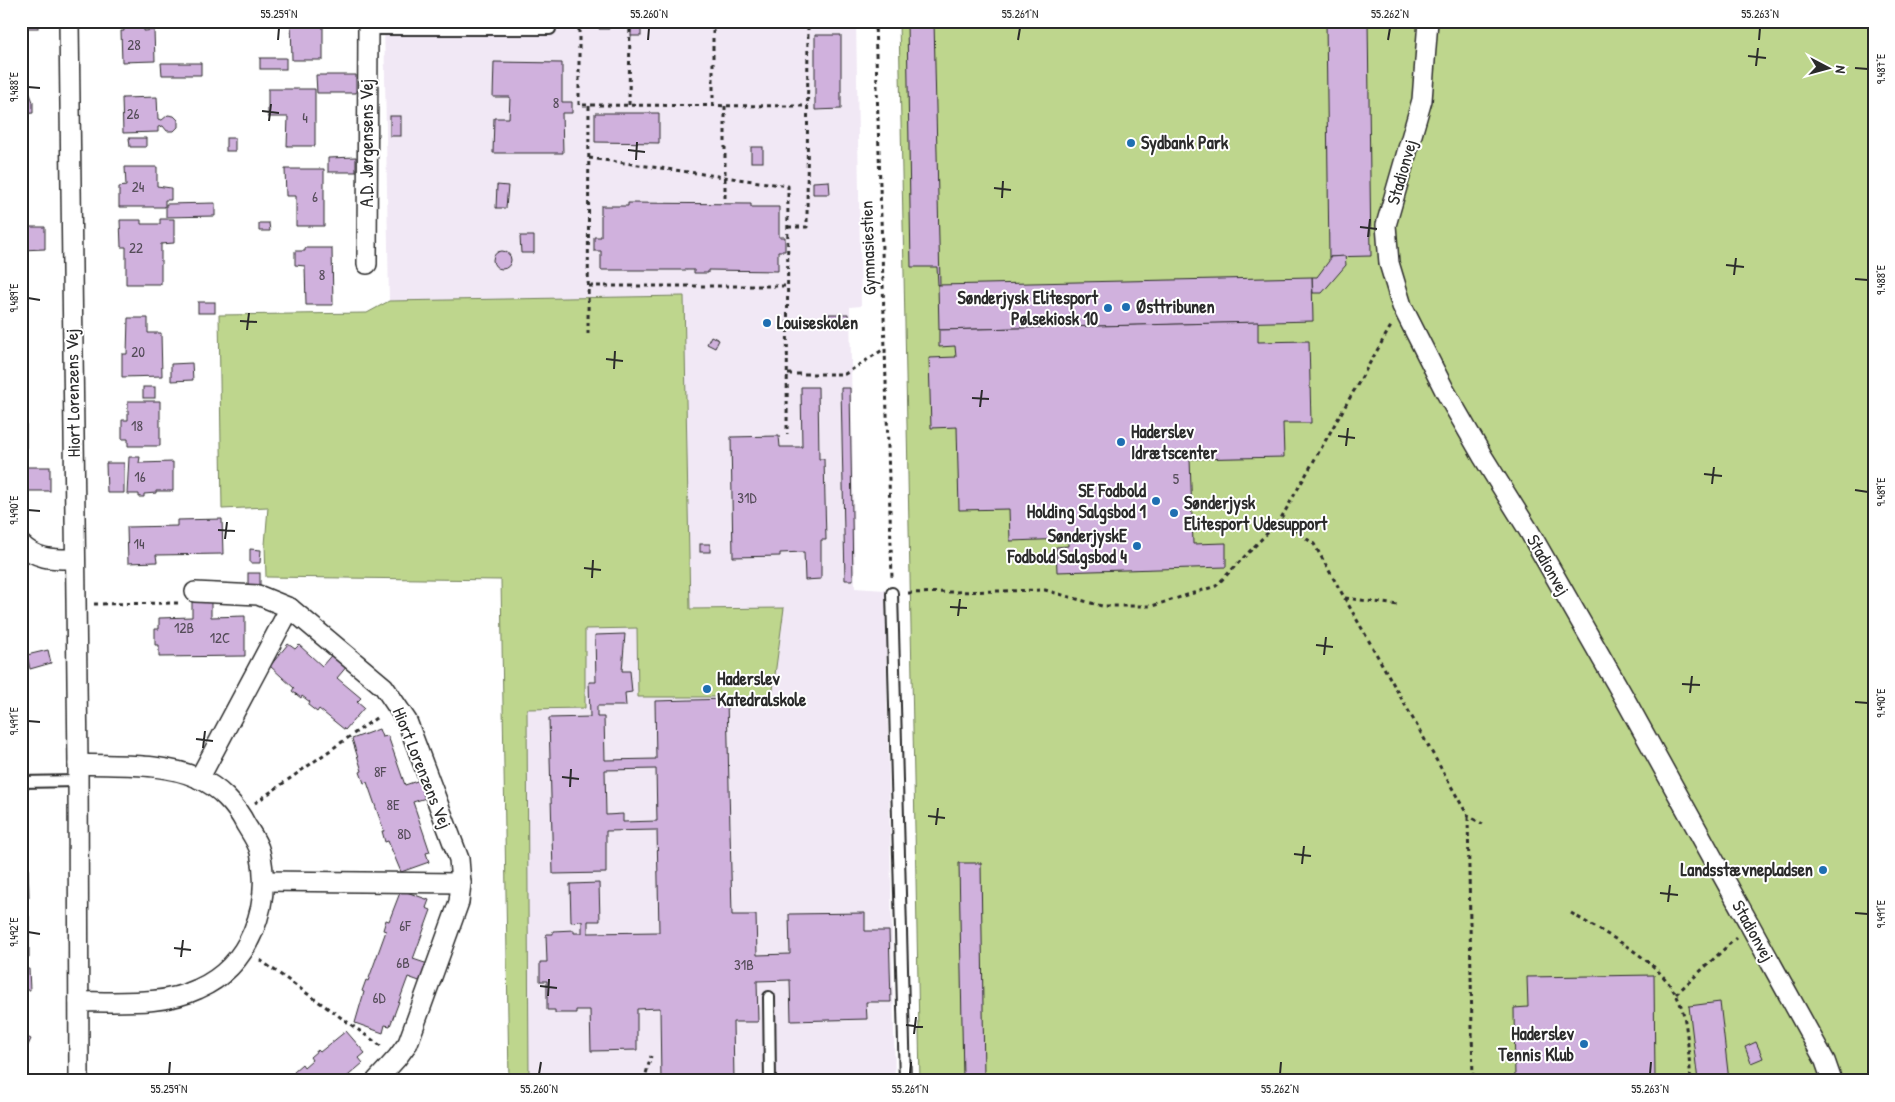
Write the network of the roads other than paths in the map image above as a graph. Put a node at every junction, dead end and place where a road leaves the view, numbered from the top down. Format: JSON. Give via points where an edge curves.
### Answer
{"nodes":[{"id":1,"x":68,"y":21,"type":"edge"},
{"id":2,"x":1428,"y":21,"type":"edge"},
{"id":3,"x":368,"y":25,"type":"edge"},
{"id":4,"x":550,"y":29,"type":"dead end"},
{"id":5,"x":367,"y":264,"type":"dead end"},
{"id":6,"x":21,"y":544,"type":"edge"},
{"id":7,"x":74,"y":559,"type":"junction"},
{"id":8,"x":195,"y":592,"type":"road end"},
{"id":9,"x":892,"y":593,"type":"road end"},
{"id":10,"x":290,"y":608,"type":"junction"},
{"id":11,"x":78,"y":772,"type":"junction"},
{"id":12,"x":200,"y":779,"type":"junction"},
{"id":13,"x":21,"y":782,"type":"edge"},
{"id":14,"x":264,"y":881,"type":"junction"},
{"id":15,"x":461,"y":883,"type":"junction"},
{"id":16,"x":769,"y":996,"type":"dead end"},
{"id":17,"x":79,"y":1002,"type":"junction"},
{"id":18,"x":79,"y":1081,"type":"edge"},
{"id":19,"x":376,"y":1081,"type":"edge"},
{"id":20,"x":770,"y":1081,"type":"edge"},
{"id":21,"x":905,"y":1081,"type":"edge"},
{"id":22,"x":1832,"y":1081,"type":"edge"}],
"edges":[{"from":1,"to":7,"type":"street","name":"Hiort Lorenzens Vej"},
{"from":2,"to":22,"type":"street","name":"Stadionvej","via":[[1422,100],[1386,226],[1389,263],[1402,306],[1444,391],[1553,572],[1825,1061]]},
{"from":3,"to":4,"type":"lane"},
{"from":3,"to":5,"type":"street","name":"A.D. Jørgensens Vej"},
{"from":6,"to":7,"type":"street","via":[[44,559]]},
{"from":7,"to":11,"type":"street","name":"Hiort Lorenzens Vej"},
{"from":8,"to":10,"type":"street","name":"Hiort Lorenzens Vej","via":[[258,595]]},
{"from":9,"to":21,"type":"lane"},
{"from":10,"to":12,"type":"street"},
{"from":10,"to":15,"type":"street","name":"Hiort Lorenzens Vej","via":[[384,687],[396,703],[407,721],[459,859]]},
{"from":11,"to":12,"type":"street","via":[[171,769]]},
{"from":11,"to":13,"type":"lane"},
{"from":11,"to":17,"type":"street","name":"Hiort Lorenzens Vej"},
{"from":12,"to":14,"type":"street","via":[[226,797],[240,813],[259,850]]},
{"from":14,"to":15,"type":"street"},
{"from":14,"to":17,"type":"street","via":[[260,914],[244,949],[227,970],[199,989],[168,1000]]},
{"from":15,"to":19,"type":"street","name":"Hiort Lorenzens Vej","via":[[459,902],[408,1042]]},
{"from":16,"to":20,"type":"lane"},
{"from":17,"to":18,"type":"street","name":"Hiort Lorenzens Vej"}]}
